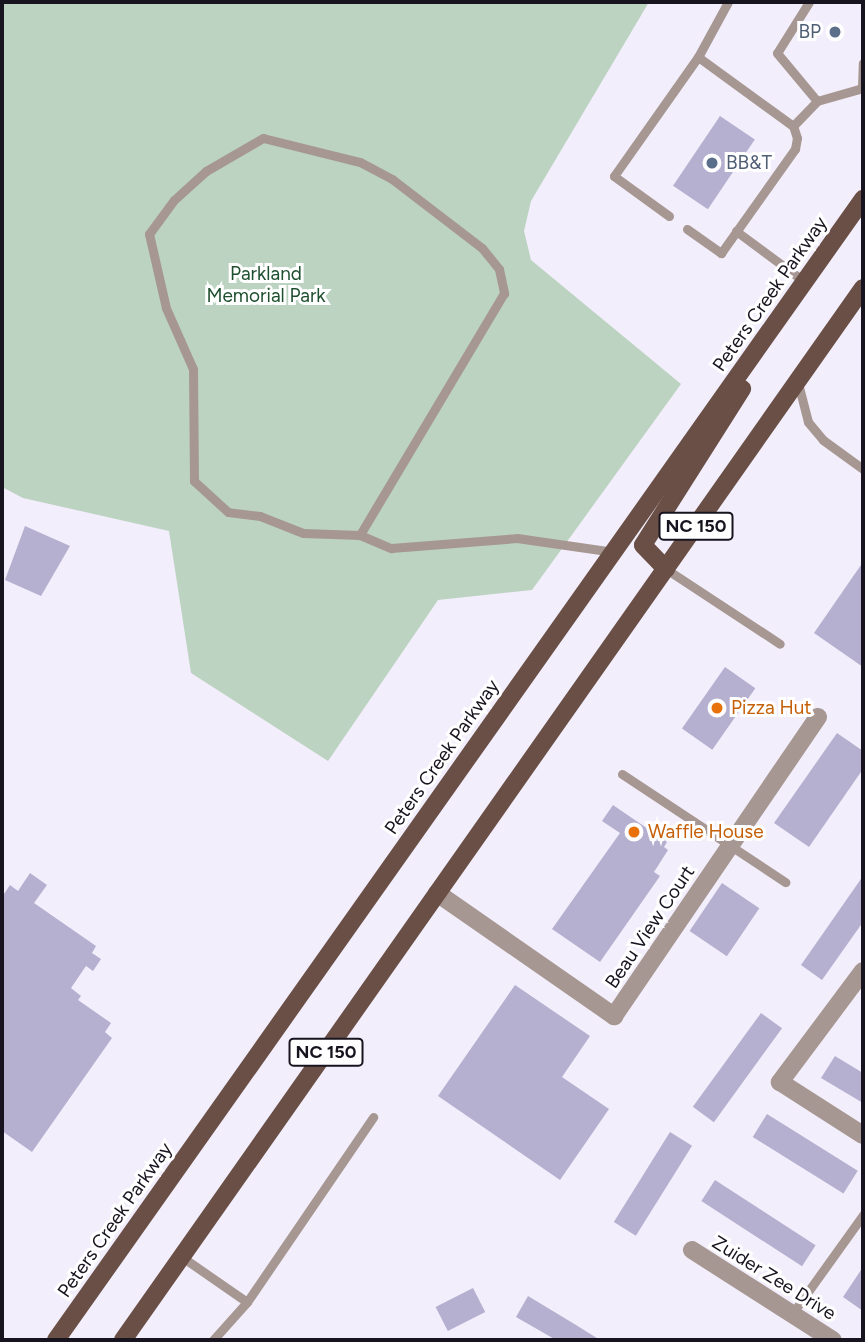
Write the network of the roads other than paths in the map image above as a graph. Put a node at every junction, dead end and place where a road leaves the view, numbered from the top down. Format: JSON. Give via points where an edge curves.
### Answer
{"nodes":[{"id":1,"x":728,"y":2,"type":"edge"},
{"id":2,"x":809,"y":2,"type":"edge"},
{"id":3,"x":698,"y":57,"type":"junction"},
{"id":4,"x":863,"y":63,"type":"edge"},
{"id":5,"x":863,"y":87,"type":"edge"},
{"id":6,"x":817,"y":101,"type":"junction"},
{"id":7,"x":793,"y":126,"type":"junction"},
{"id":8,"x":863,"y":199,"type":"edge"},
{"id":9,"x":669,"y":216,"type":"dead end"},
{"id":10,"x":687,"y":229,"type":"dead end"},
{"id":11,"x":736,"y":231,"type":"junction"},
{"id":12,"x":801,"y":287,"type":"junction"},
{"id":13,"x":863,"y":288,"type":"edge"},
{"id":14,"x":798,"y":381,"type":"junction"},
{"id":15,"x":863,"y":469,"type":"edge"},
{"id":16,"x":359,"y":535,"type":"junction"},
{"id":17,"x":614,"y":552,"type":"junction"},
{"id":18,"x":666,"y":569,"type":"junction"},
{"id":19,"x":780,"y":644,"type":"dead end"},
{"id":20,"x":818,"y":717,"type":"dead end"},
{"id":21,"x":622,"y":774,"type":"dead end"},
{"id":22,"x":731,"y":845,"type":"junction"},
{"id":23,"x":785,"y":882,"type":"dead end"},
{"id":24,"x":437,"y":893,"type":"junction"},
{"id":25,"x":863,"y":971,"type":"edge"},
{"id":26,"x":373,"y":1117,"type":"dead end"},
{"id":27,"x":863,"y":1135,"type":"edge"},
{"id":28,"x":863,"y":1215,"type":"edge"},
{"id":29,"x":692,"y":1250,"type":"dead end"},
{"id":30,"x":182,"y":1256,"type":"junction"},
{"id":31,"x":247,"y":1303,"type":"junction"},
{"id":32,"x":792,"y":1314,"type":"junction"},
{"id":33,"x":66,"y":1333,"type":"edge"},
{"id":34,"x":56,"y":1340,"type":"edge"},
{"id":35,"x":123,"y":1340,"type":"edge"},
{"id":36,"x":212,"y":1340,"type":"edge"},
{"id":37,"x":833,"y":1340,"type":"edge"}],
"edges":[{"from":1,"to":3,"type":"lane"},
{"from":2,"to":6,"type":"lane","via":[[777,53]]},
{"from":3,"to":7,"type":"lane"},
{"from":3,"to":9,"type":"lane","via":[[614,176]]},
{"from":4,"to":5,"type":"lane"},
{"from":5,"to":6,"type":"lane"},
{"from":6,"to":7,"type":"lane"},
{"from":7,"to":11,"type":"lane","via":[[795,149]]},
{"from":8,"to":12,"type":"main road","name":"Peters Creek Parkway","number":"NC 150"},
{"from":10,"to":11,"type":"lane","via":[[721,253]]},
{"from":11,"to":12,"type":"lane"},
{"from":12,"to":17,"type":"main road","name":"Peters Creek Parkway","number":"NC 150"},
{"from":12,"to":18,"type":"main road","via":[[700,461],[643,545]]},
{"from":13,"to":14,"type":"main road","number":"NC 150"},
{"from":14,"to":15,"type":"lane","via":[[808,422],[823,440]]},
{"from":14,"to":18,"type":"main road","number":"NC 150"},
{"from":16,"to":16,"type":"lane","via":[[303,533],[260,516],[228,512],[194,481],[193,369],[166,308],[149,234],[174,200],[206,171],[263,138],[360,162],[393,179],[482,248],[499,269],[504,293]]},
{"from":16,"to":17,"type":"lane","via":[[391,548],[517,538]]},
{"from":17,"to":33,"type":"main road","name":"Peters Creek Parkway","number":"NC 150"},
{"from":18,"to":19,"type":"lane"},
{"from":18,"to":24,"type":"main road","number":"NC 150"},
{"from":20,"to":22,"type":"street","name":"Beau View Court"},
{"from":21,"to":22,"type":"lane"},
{"from":22,"to":23,"type":"lane"},
{"from":22,"to":24,"type":"street","name":"Beau View Court","via":[[614,1016]]},
{"from":24,"to":30,"type":"main road","number":"NC 150"},
{"from":25,"to":27,"type":"street","via":[[780,1082]]},
{"from":26,"to":31,"type":"lane"},
{"from":28,"to":32,"type":"lane"},
{"from":29,"to":32,"type":"street","name":"Zuider Zee Drive"},
{"from":30,"to":31,"type":"lane"},
{"from":30,"to":35,"type":"main road","number":"NC 150"},
{"from":31,"to":36,"type":"lane"},
{"from":32,"to":37,"type":"street","name":"Zuider Zee Drive"},
{"from":33,"to":34,"type":"main road","name":"Peters Creek Parkway","number":"NC 150"}]}
